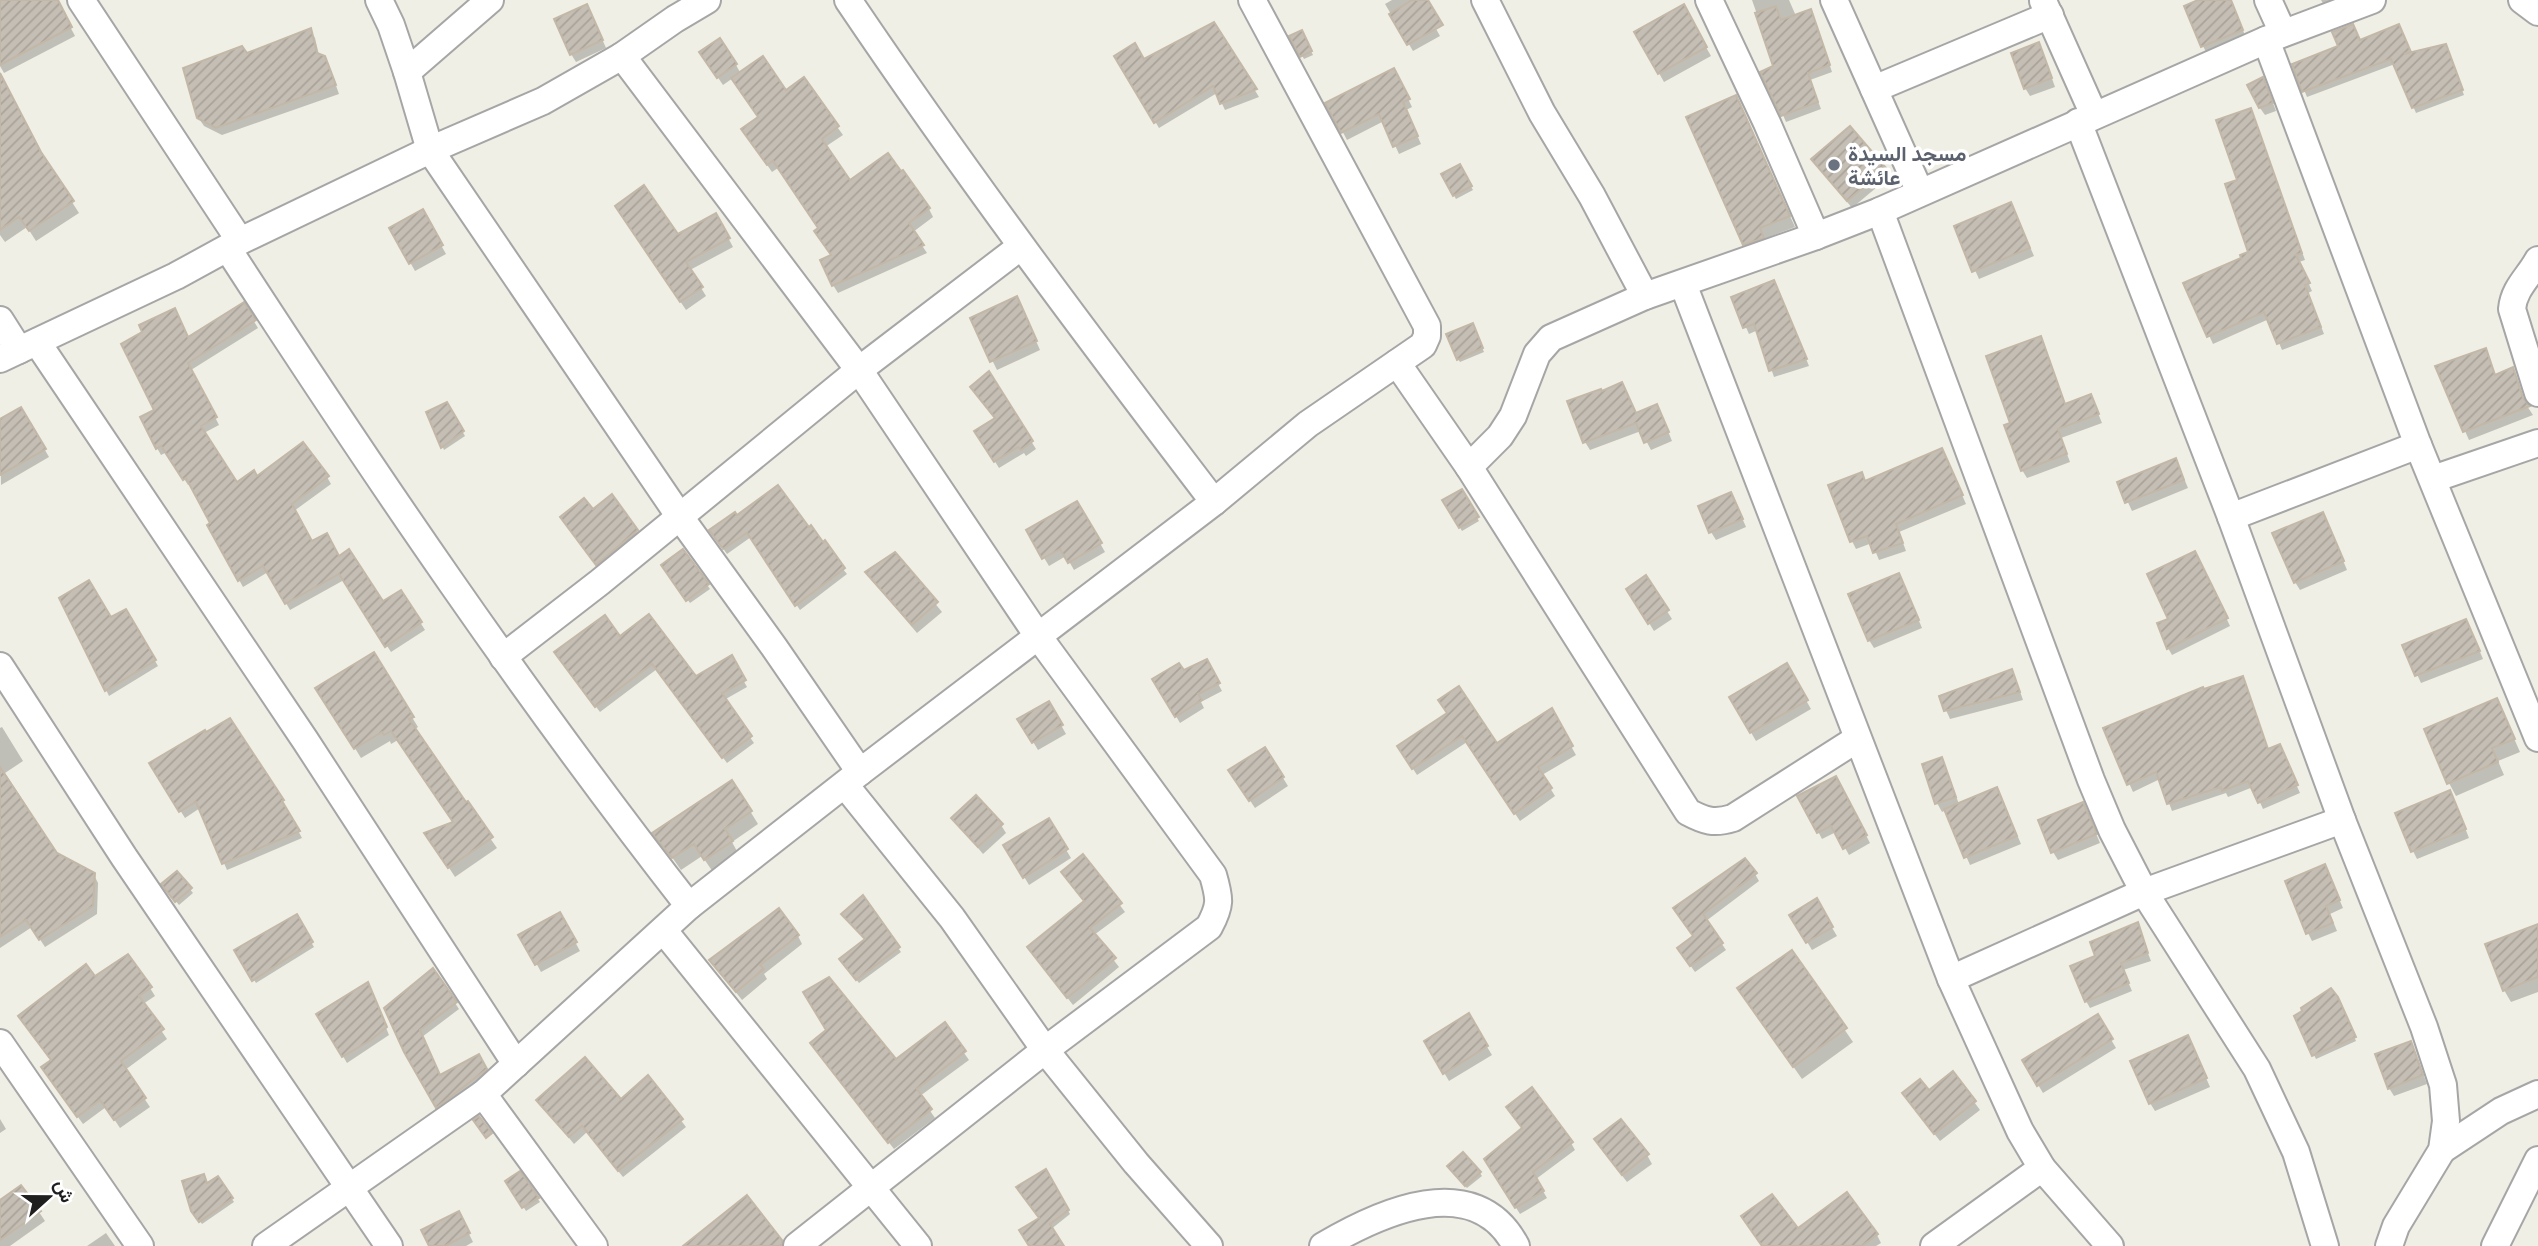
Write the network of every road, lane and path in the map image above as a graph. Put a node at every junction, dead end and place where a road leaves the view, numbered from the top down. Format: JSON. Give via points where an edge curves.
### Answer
{"nodes":[{"id":1,"x":81,"y":0,"type":"edge"},
{"id":2,"x":379,"y":0,"type":"edge"},
{"id":3,"x":490,"y":0,"type":"edge"},
{"id":4,"x":707,"y":0,"type":"edge"},
{"id":5,"x":848,"y":0,"type":"edge"},
{"id":6,"x":1252,"y":0,"type":"edge"},
{"id":7,"x":1486,"y":0,"type":"edge"},
{"id":8,"x":1709,"y":0,"type":"edge"},
{"id":9,"x":1834,"y":0,"type":"edge"},
{"id":10,"x":2268,"y":0,"type":"edge"},
{"id":11,"x":2372,"y":0,"type":"edge"},
{"id":12,"x":2522,"y":0,"type":"edge"},
{"id":13,"x":2046,"y":8,"type":"edge"},
{"id":14,"x":677,"y":10,"type":"edge"},
{"id":15,"x":2538,"y":12,"type":"edge"},
{"id":16,"x":2275,"y":36,"type":"junction"},
{"id":17,"x":622,"y":56,"type":"junction"},
{"id":18,"x":407,"y":72,"type":"junction"},
{"id":19,"x":1874,"y":89,"type":"junction"},
{"id":20,"x":2086,"y":118,"type":"junction"},
{"id":21,"x":430,"y":150,"type":"junction"},
{"id":22,"x":1920,"y":192,"type":"junction"},
{"id":23,"x":1880,"y":211,"type":"junction"},
{"id":24,"x":1816,"y":236,"type":"junction"},
{"id":25,"x":234,"y":245,"type":"junction"},
{"id":26,"x":1020,"y":247,"type":"junction"},
{"id":27,"x":2538,"y":260,"type":"edge"},
{"id":28,"x":1682,"y":284,"type":"junction"},
{"id":29,"x":1645,"y":296,"type":"junction"},
{"id":30,"x":0,"y":320,"type":"edge"},
{"id":31,"x":19,"y":350,"type":"edge"},
{"id":32,"x":1397,"y":363,"type":"junction"},
{"id":33,"x":859,"y":370,"type":"junction"},
{"id":34,"x":2538,"y":393,"type":"edge"},
{"id":35,"x":2538,"y":443,"type":"edge"},
{"id":36,"x":2418,"y":444,"type":"junction"},
{"id":37,"x":1469,"y":467,"type":"junction"},
{"id":38,"x":2433,"y":479,"type":"junction"},
{"id":39,"x":1213,"y":502,"type":"junction"},
{"id":40,"x":680,"y":517,"type":"junction"},
{"id":41,"x":2231,"y":517,"type":"junction"},
{"id":42,"x":1038,"y":636,"type":"junction"},
{"id":43,"x":503,"y":657,"type":"junction"},
{"id":44,"x":0,"y":666,"type":"edge"},
{"id":45,"x":2538,"y":737,"type":"edge"},
{"id":46,"x":1857,"y":739,"type":"junction"},
{"id":47,"x":852,"y":779,"type":"junction"},
{"id":48,"x":2342,"y":820,"type":"junction"},
{"id":49,"x":2144,"y":892,"type":"junction"},
{"id":50,"x":690,"y":906,"type":"junction"},
{"id":51,"x":664,"y":931,"type":"junction"},
{"id":52,"x":1951,"y":979,"type":"junction"},
{"id":53,"x":0,"y":1043,"type":"edge"},
{"id":54,"x":1045,"y":1050,"type":"junction"},
{"id":55,"x":516,"y":1064,"type":"junction"},
{"id":56,"x":483,"y":1094,"type":"junction"},
{"id":57,"x":2538,"y":1094,"type":"edge"},
{"id":58,"x":2442,"y":1150,"type":"junction"},
{"id":59,"x":2538,"y":1160,"type":"edge"},
{"id":60,"x":2042,"y":1168,"type":"junction"},
{"id":61,"x":347,"y":1187,"type":"junction"},
{"id":62,"x":872,"y":1187,"type":"junction"},
{"id":63,"x":140,"y":1246,"type":"edge"},
{"id":64,"x":266,"y":1246,"type":"edge"},
{"id":65,"x":390,"y":1246,"type":"edge"},
{"id":66,"x":594,"y":1246,"type":"edge"},
{"id":67,"x":797,"y":1246,"type":"edge"},
{"id":68,"x":918,"y":1246,"type":"edge"},
{"id":69,"x":1209,"y":1246,"type":"edge"},
{"id":70,"x":1322,"y":1246,"type":"edge"},
{"id":71,"x":1516,"y":1246,"type":"edge"},
{"id":72,"x":1934,"y":1246,"type":"edge"},
{"id":73,"x":2110,"y":1246,"type":"edge"},
{"id":74,"x":2325,"y":1246,"type":"edge"},
{"id":75,"x":2389,"y":1246,"type":"edge"},
{"id":76,"x":2495,"y":1246,"type":"edge"}],
"edges":[{"from":1,"to":25,"type":"street"},
{"from":2,"to":18,"type":"street"},
{"from":3,"to":18,"type":"street"},
{"from":4,"to":14,"type":"street"},
{"from":5,"to":26,"type":"street"},
{"from":6,"to":32,"type":"street","via":[[1427,326],[1423,345]]},
{"from":7,"to":29,"type":"street","via":[[1542,113]]},
{"from":8,"to":24,"type":"street"},
{"from":9,"to":19,"type":"street"},
{"from":10,"to":16,"type":"street"},
{"from":11,"to":16,"type":"street"},
{"from":12,"to":15,"type":"street"},
{"from":13,"to":19,"type":"street"},
{"from":13,"to":20,"type":"street"},
{"from":14,"to":17,"type":"street"},
{"from":16,"to":20,"type":"street"},
{"from":16,"to":36,"type":"street"},
{"from":17,"to":21,"type":"street","via":[[544,101]]},
{"from":17,"to":33,"type":"street"},
{"from":18,"to":21,"type":"street"},
{"from":19,"to":22,"type":"street"},
{"from":20,"to":22,"type":"street"},
{"from":20,"to":41,"type":"street"},
{"from":21,"to":25,"type":"street"},
{"from":21,"to":40,"type":"street"},
{"from":22,"to":23,"type":"street"},
{"from":23,"to":24,"type":"street"},
{"from":23,"to":49,"type":"street","via":[[2091,780]]},
{"from":24,"to":28,"type":"street"},
{"from":25,"to":31,"type":"street"},
{"from":25,"to":43,"type":"street","via":[[378,477]]},
{"from":26,"to":33,"type":"street"},
{"from":26,"to":39,"type":"street"},
{"from":27,"to":34,"type":"street","via":[[2513,297],[2512,309]]},
{"from":28,"to":29,"type":"street"},
{"from":28,"to":46,"type":"street"},
{"from":29,"to":37,"type":"street","via":[[1551,338],[1537,354],[1513,416]]},
{"from":30,"to":31,"type":"street"},
{"from":31,"to":55,"type":"street","via":[[305,740]]},
{"from":32,"to":37,"type":"street"},
{"from":32,"to":39,"type":"street","via":[[1308,424]]},
{"from":33,"to":40,"type":"street"},
{"from":33,"to":42,"type":"street"},
{"from":35,"to":38,"type":"street"},
{"from":36,"to":38,"type":"street"},
{"from":36,"to":41,"type":"street"},
{"from":37,"to":46,"type":"street","via":[[1688,812],[1706,822],[1733,818]]},
{"from":38,"to":45,"type":"street"},
{"from":39,"to":42,"type":"street"},
{"from":40,"to":43,"type":"street"},
{"from":40,"to":47,"type":"street","via":[[774,647]]},
{"from":41,"to":48,"type":"street"},
{"from":42,"to":47,"type":"street"},
{"from":42,"to":54,"type":"street","via":[[1213,875],[1219,895],[1219,909],[1209,927]]},
{"from":43,"to":50,"type":"street"},
{"from":44,"to":61,"type":"street"},
{"from":46,"to":52,"type":"street"},
{"from":47,"to":50,"type":"street"},
{"from":47,"to":54,"type":"street"},
{"from":48,"to":49,"type":"street"},
{"from":48,"to":58,"type":"street","via":[[2439,1074],[2446,1121]]},
{"from":49,"to":52,"type":"street"},
{"from":49,"to":74,"type":"street","via":[[2257,1069],[2296,1152]]},
{"from":50,"to":51,"type":"street"},
{"from":51,"to":55,"type":"street"},
{"from":51,"to":62,"type":"street"},
{"from":52,"to":60,"type":"street","via":[[2020,1131]]},
{"from":53,"to":63,"type":"street"},
{"from":54,"to":62,"type":"street"},
{"from":54,"to":69,"type":"street"},
{"from":55,"to":56,"type":"street"},
{"from":56,"to":61,"type":"street"},
{"from":56,"to":66,"type":"street"},
{"from":57,"to":58,"type":"street","via":[[2501,1111]]},
{"from":58,"to":75,"type":"street","via":[[2396,1226]]},
{"from":59,"to":76,"type":"street"},
{"from":60,"to":72,"type":"street"},
{"from":60,"to":73,"type":"street"},
{"from":61,"to":64,"type":"street"},
{"from":61,"to":65,"type":"street"},
{"from":62,"to":67,"type":"street"},
{"from":62,"to":68,"type":"street"},
{"from":70,"to":71,"type":"street","via":[[1394,1212],[1452,1201],[1496,1220]]}]}
